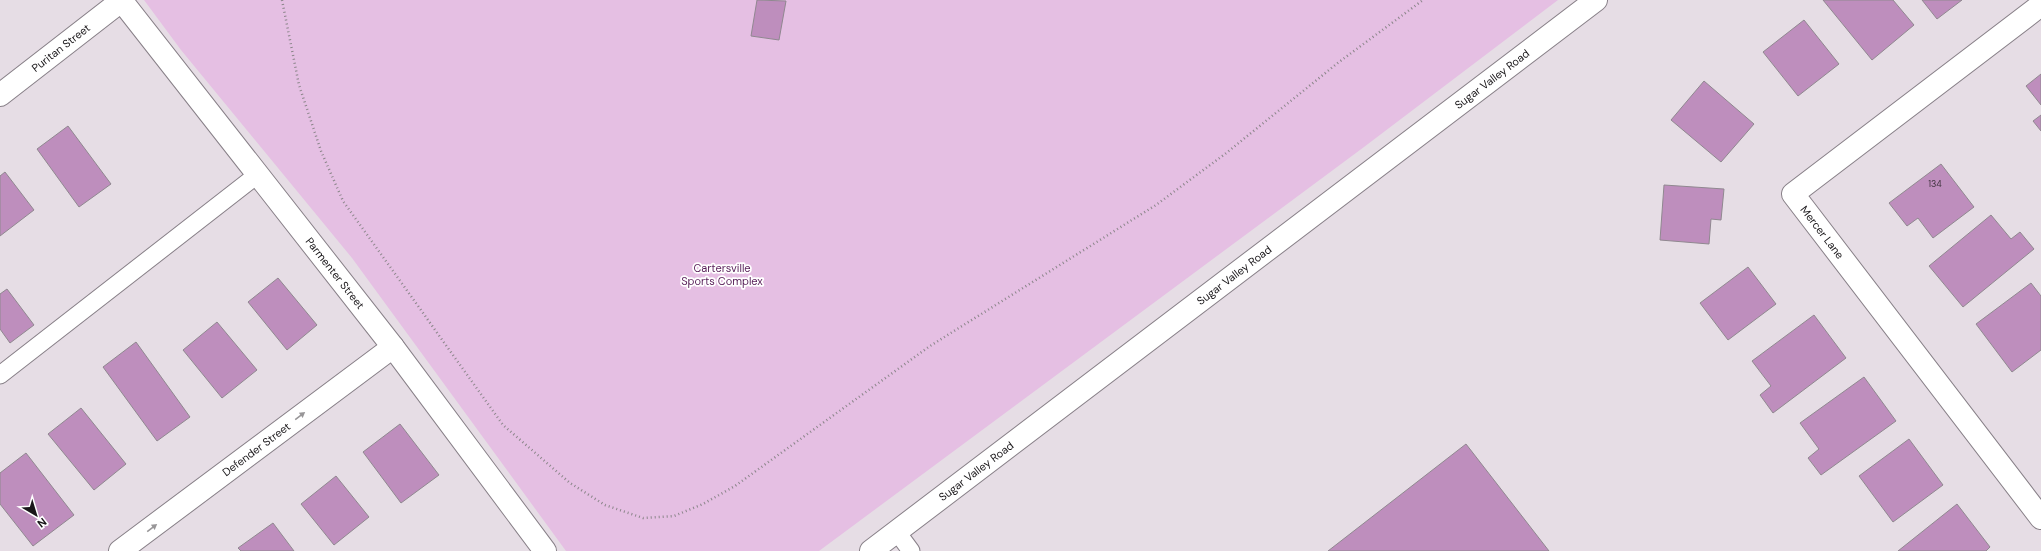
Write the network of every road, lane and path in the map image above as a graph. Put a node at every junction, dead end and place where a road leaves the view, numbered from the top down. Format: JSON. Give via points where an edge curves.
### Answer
{"nodes":[{"id":1,"x":121,"y":0,"type":"edge"},
{"id":2,"x":282,"y":0,"type":"edge"},
{"id":3,"x":1423,"y":0,"type":"edge"},
{"id":4,"x":1596,"y":0,"type":"edge"},
{"id":5,"x":2041,"y":5,"type":"edge"},
{"id":6,"x":0,"y":95,"type":"edge"},
{"id":7,"x":257,"y":174,"type":"junction"},
{"id":8,"x":393,"y":347,"type":"junction"},
{"id":9,"x":0,"y":375,"type":"edge"},
{"id":10,"x":2041,"y":518,"type":"edge"},
{"id":11,"x":897,"y":532,"type":"junction"},
{"id":12,"x":120,"y":551,"type":"edge"},
{"id":13,"x":545,"y":551,"type":"edge"},
{"id":14,"x":871,"y":551,"type":"edge"},
{"id":15,"x":911,"y":551,"type":"edge"}],
"edges":[{"from":1,"to":6,"type":"street","name":"Puritan Street"},
{"from":1,"to":7,"type":"street","name":"Parmenter Street"},
{"from":2,"to":3,"type":"path","via":[[299,85],[321,151],[343,201],[368,237],[503,425],[570,483],[605,505],[643,518],[674,516],[703,504],[735,486],[930,346],[1156,205]]},
{"from":4,"to":11,"type":"street","name":"Sugar Valley Road"},
{"from":5,"to":10,"type":"street","name":"Mercer Lane","via":[[1793,194]]},
{"from":7,"to":8,"type":"street","name":"Parmenter Street"},
{"from":7,"to":9,"type":"lane"},
{"from":12,"to":8,"type":"street","name":"Defender Street","one_way":true},
{"from":8,"to":13,"type":"street","name":"Parmenter Street"},
{"from":11,"to":14,"type":"street","name":"Sugar Valley Road"},
{"from":11,"to":15,"type":"lane"}]}
